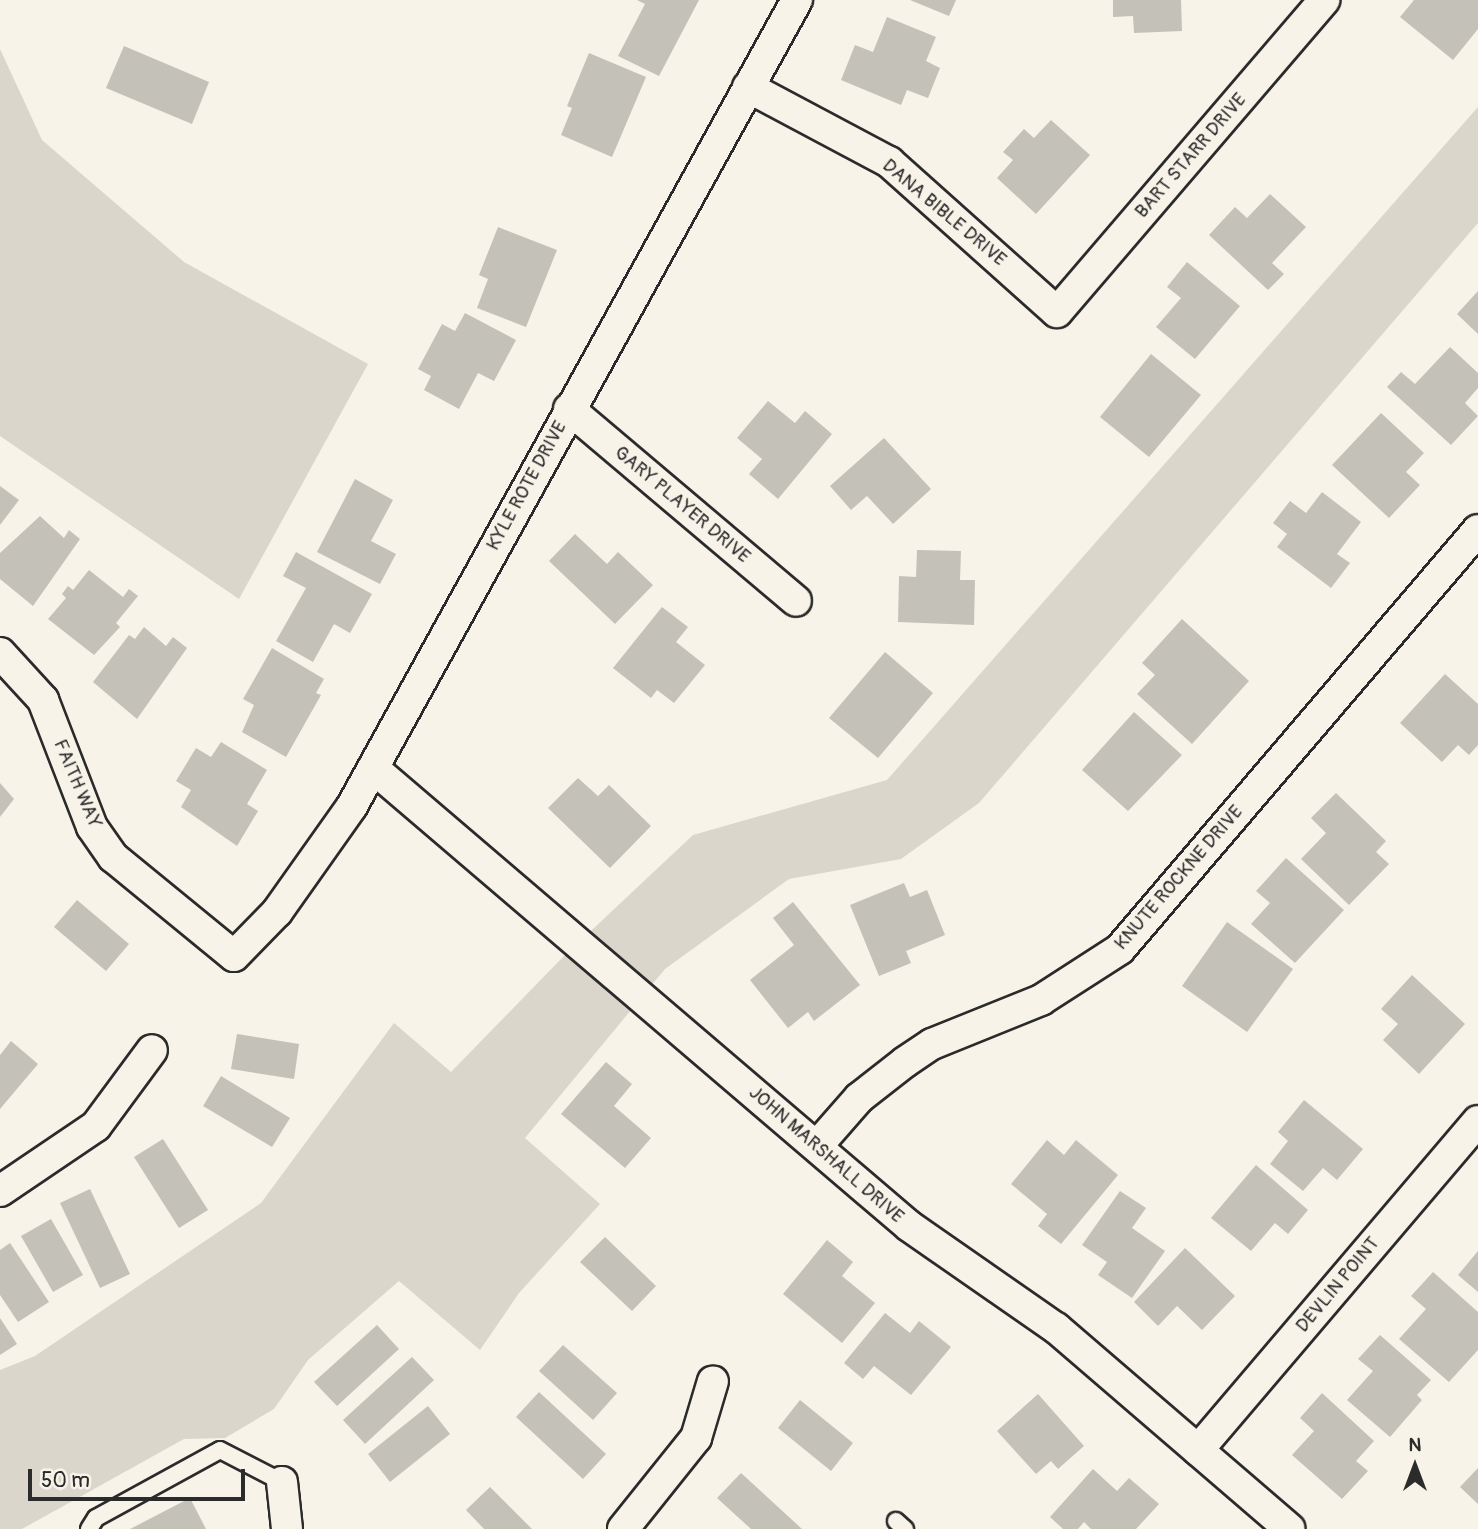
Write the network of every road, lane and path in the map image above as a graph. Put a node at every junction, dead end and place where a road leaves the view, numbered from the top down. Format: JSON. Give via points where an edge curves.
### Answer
{"nodes":[{"id":1,"x":797,"y":0,"type":"edge"},
{"id":2,"x":1324,"y":0,"type":"edge"},
{"id":3,"x":748,"y":87,"type":"junction"},
{"id":4,"x":1057,"y":312,"type":"joint"},
{"id":5,"x":569,"y":409,"type":"junction"},
{"id":6,"x":1478,"y":530,"type":"edge"},
{"id":7,"x":796,"y":601,"type":"dead end"},
{"id":8,"x":0,"y":653,"type":"edge"},
{"id":9,"x":373,"y":768,"type":"junction"},
{"id":10,"x":234,"y":956,"type":"joint"},
{"id":11,"x":152,"y":1050,"type":"dead end"},
{"id":12,"x":1478,"y":1121,"type":"edge"},
{"id":13,"x":817,"y":1146,"type":"junction"},
{"id":14,"x":0,"y":1191,"type":"edge"},
{"id":15,"x":713,"y":1381,"type":"dead end"},
{"id":16,"x":1198,"y":1450,"type":"junction"},
{"id":17,"x":282,"y":1482,"type":"joint"},
{"id":18,"x":89,"y":1529,"type":"edge"},
{"id":19,"x":287,"y":1529,"type":"edge"},
{"id":20,"x":623,"y":1529,"type":"edge"},
{"id":21,"x":1290,"y":1529,"type":"edge"}],
"edges":[{"from":1,"to":3,"type":"street","name":"KYLE ROTE DRIVE"},
{"from":2,"to":4,"type":"street","name":"BART STARR DRIVE"},
{"from":3,"to":4,"type":"street","name":"DANA BIBLE DRIVE","via":[[889,162]]},
{"from":3,"to":5,"type":"street","name":"KYLE ROTE DRIVE"},
{"from":5,"to":7,"type":"street","name":"GARY PLAYER DRIVE"},
{"from":5,"to":9,"type":"street","name":"KYLE ROTE DRIVE"},
{"from":6,"to":13,"type":"street","name":"KNUTE ROCKNE DRIVE","via":[[1120,949],[1041,1000],[932,1044],[859,1098]]},
{"from":8,"to":10,"type":"street","name":"FAITH WAY","via":[[43,700],[92,827],[113,857]]},
{"from":9,"to":10,"type":"street","name":"KYLE ROTE DRIVE","via":[[312,867]]},
{"from":9,"to":13,"type":"street","name":"JOHN MARSHALL DRIVE"},
{"from":11,"to":14,"type":"street","via":[[96,1126]]},
{"from":12,"to":16,"type":"street","name":"DEVLIN POINT"},
{"from":13,"to":16,"type":"street","name":"JOHN MARSHALL DRIVE","via":[[908,1226],[1056,1328]]},
{"from":15,"to":20,"type":"street","via":[[696,1438]]},
{"from":16,"to":21,"type":"street","name":"JOHN MARSHALL DRIVE"},
{"from":17,"to":18,"type":"lane","via":[[220,1450],[96,1518]]},
{"from":17,"to":19,"type":"street"}]}
